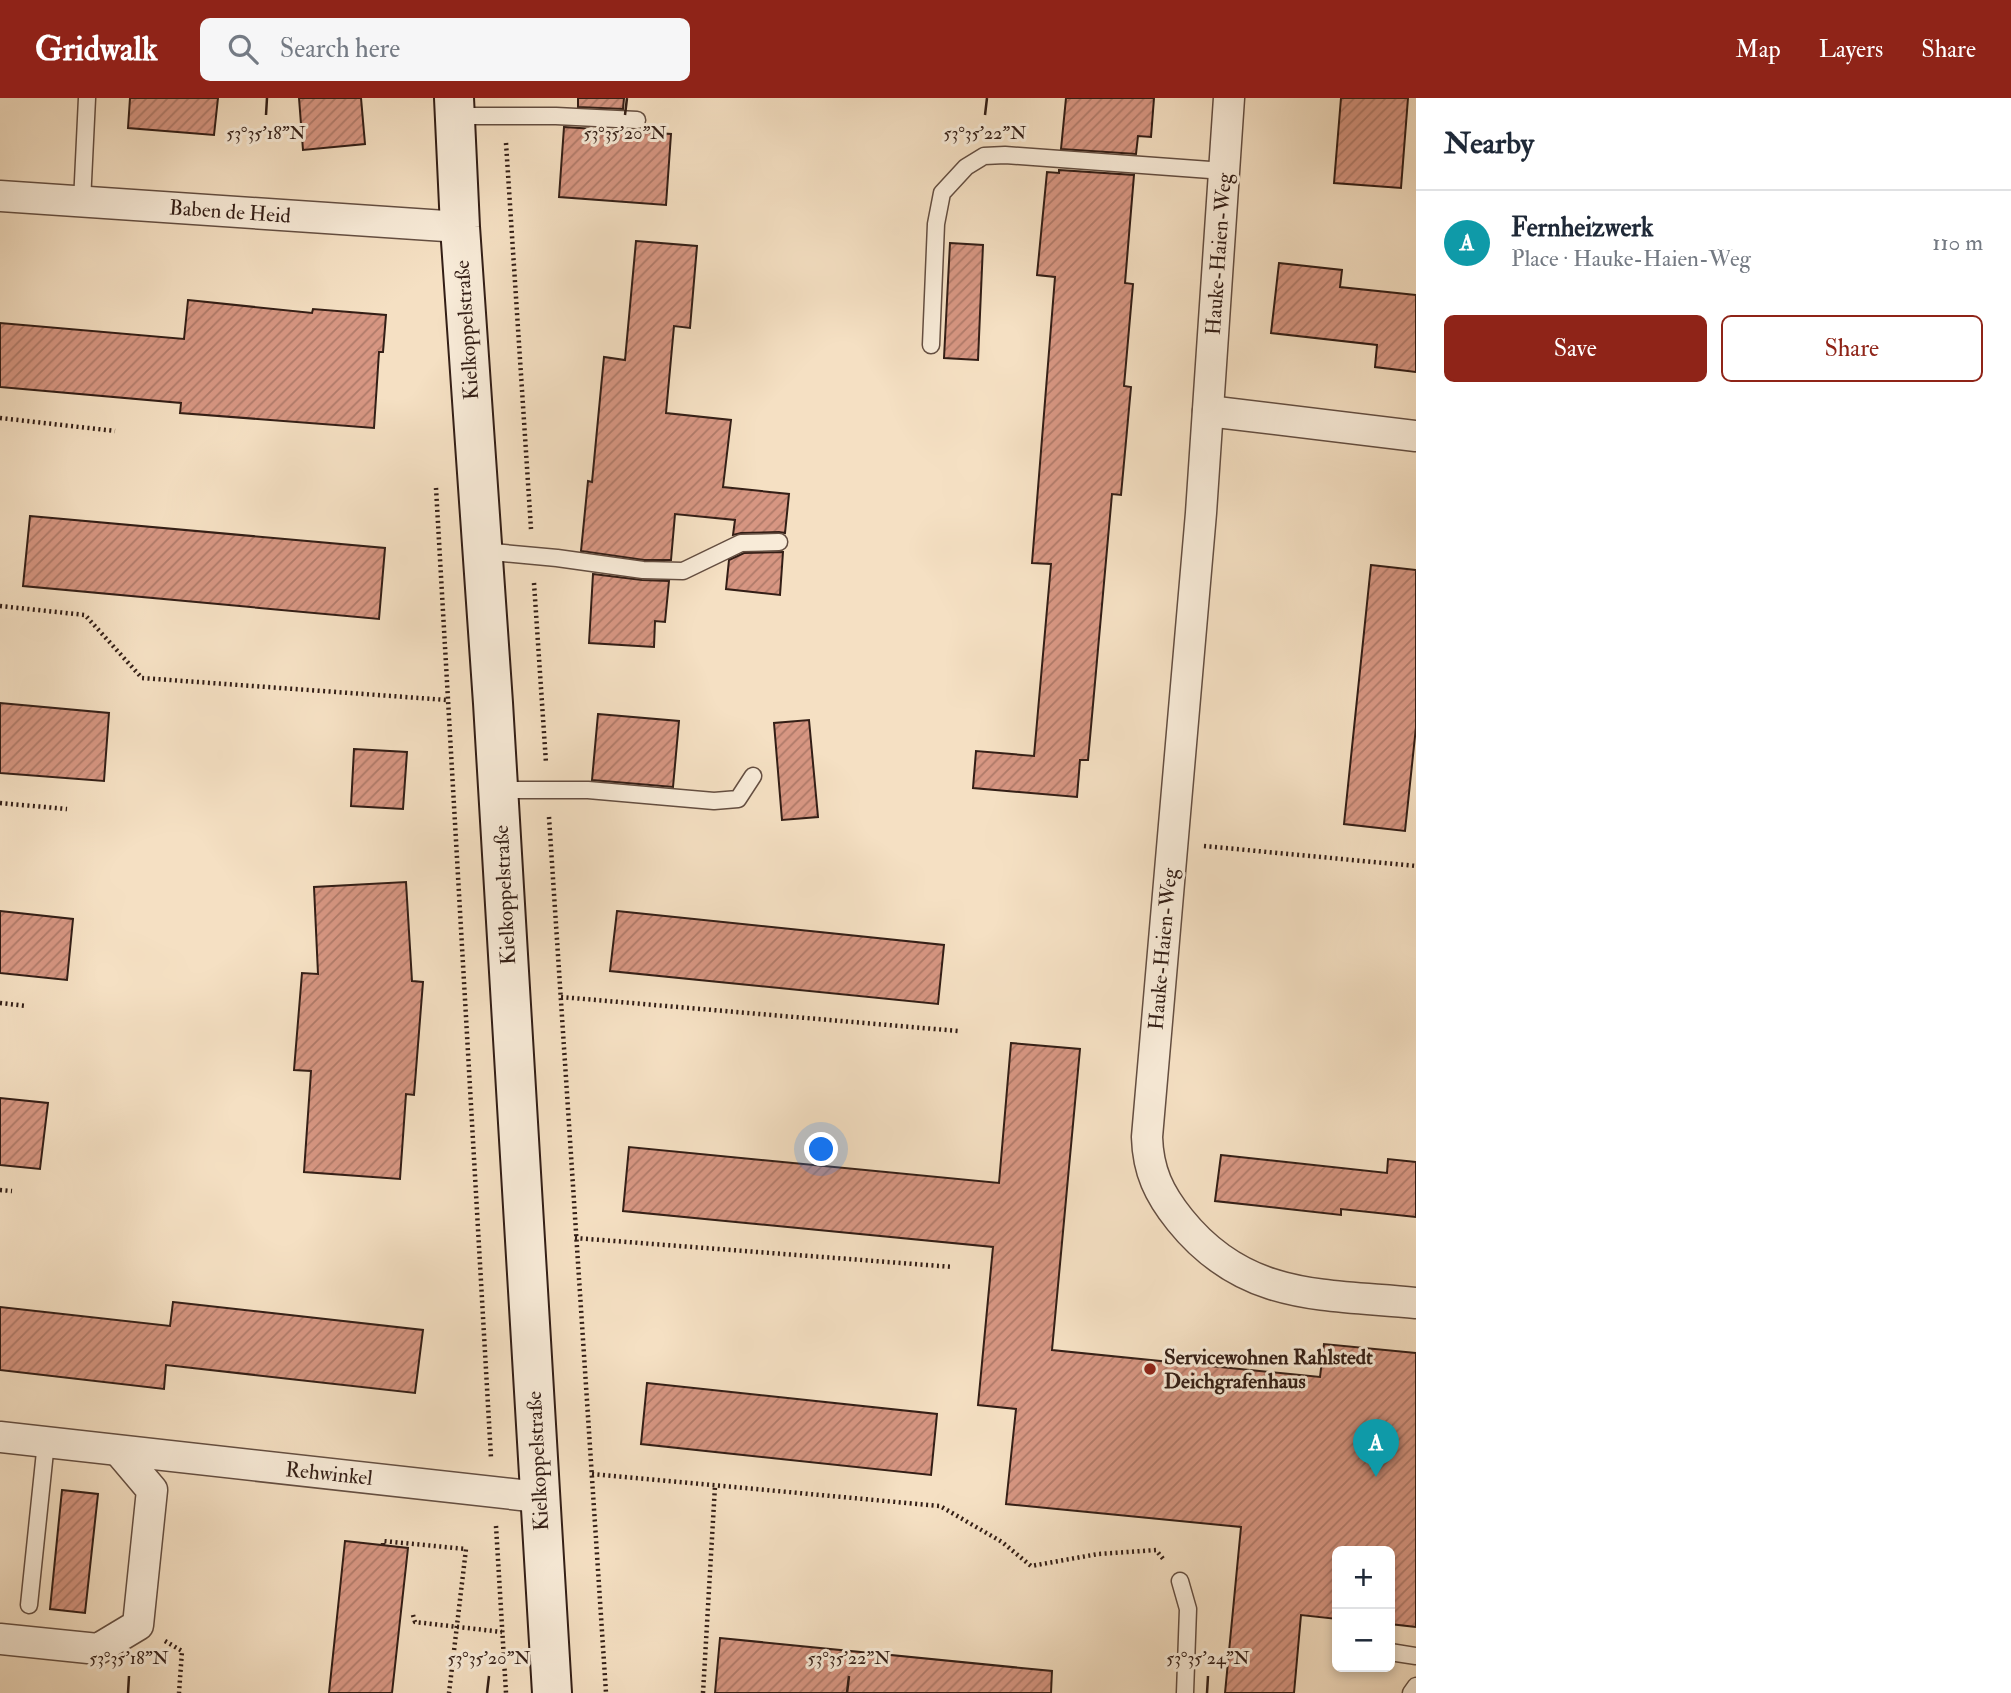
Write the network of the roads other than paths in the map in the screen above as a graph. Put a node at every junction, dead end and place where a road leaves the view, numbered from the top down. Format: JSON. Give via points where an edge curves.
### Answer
{"nodes":[{"id":1,"x":87,"y":98,"type":"edge"},
{"id":2,"x":1229,"y":98,"type":"edge"},
{"id":3,"x":455,"y":107,"type":"edge"},
{"id":4,"x":637,"y":120,"type":"dead end"},
{"id":5,"x":1224,"y":171,"type":"junction"},
{"id":6,"x":0,"y":196,"type":"edge"},
{"id":7,"x":82,"y":202,"type":"junction"},
{"id":8,"x":460,"y":227,"type":"junction"},
{"id":9,"x":931,"y":345,"type":"dead end"},
{"id":10,"x":1208,"y":411,"type":"junction"},
{"id":11,"x":1416,"y":436,"type":"edge"},
{"id":12,"x":779,"y":542,"type":"dead end"},
{"id":13,"x":482,"y":551,"type":"junction"},
{"id":14,"x":753,"y":776,"type":"dead end"},
{"id":15,"x":498,"y":790,"type":"junction"},
{"id":16,"x":1416,"y":1303,"type":"edge"},
{"id":17,"x":0,"y":1437,"type":"edge"},
{"id":18,"x":46,"y":1442,"type":"junction"},
{"id":19,"x":119,"y":1451,"type":"junction"},
{"id":20,"x":540,"y":1497,"type":"junction"},
{"id":21,"x":1180,"y":1581,"type":"road end"},
{"id":22,"x":29,"y":1605,"type":"dead end"},
{"id":23,"x":0,"y":1639,"type":"edge"},
{"id":24,"x":1395,"y":1653,"type":"edge"},
{"id":25,"x":1416,"y":1656,"type":"edge"},
{"id":26,"x":1416,"y":1686,"type":"edge"},
{"id":27,"x":552,"y":1693,"type":"edge"},
{"id":28,"x":1185,"y":1693,"type":"edge"},
{"id":29,"x":1411,"y":1693,"type":"edge"}],
"edges":[{"from":1,"to":7,"type":"lane"},
{"from":2,"to":5,"type":"street","name":"Hauke-Haien-Weg"},
{"from":3,"to":4,"type":"lane","via":[[505,116]]},
{"from":3,"to":8,"type":"street","name":"Kielkoppelstraße"},
{"from":5,"to":9,"type":"lane","via":[[984,156],[966,167],[942,193],[936,224]]},
{"from":5,"to":10,"type":"street","name":"Hauke-Haien-Weg"},
{"from":6,"to":7,"type":"street","name":"Baben de Heid"},
{"from":7,"to":8,"type":"street","name":"Baben de Heid"},
{"from":8,"to":13,"type":"street","name":"Kielkoppelstraße"},
{"from":10,"to":11,"type":"street"},
{"from":10,"to":16,"type":"street","name":"Hauke-Haien-Weg","via":[[1147,1157],[1158,1190],[1189,1231],[1225,1263],[1280,1289]]},
{"from":12,"to":13,"type":"lane","via":[[741,542],[683,571]]},
{"from":13,"to":15,"type":"street","name":"Kielkoppelstraße"},
{"from":14,"to":15,"type":"lane","via":[[738,799],[714,801],[588,790]]},
{"from":15,"to":20,"type":"street","name":"Kielkoppelstraße"},
{"from":17,"to":18,"type":"street","name":"Rehwinkel"},
{"from":18,"to":19,"type":"street","name":"Rehwinkel"},
{"from":18,"to":22,"type":"lane"},
{"from":19,"to":20,"type":"street","name":"Rehwinkel"},
{"from":19,"to":23,"type":"street","via":[[152,1490],[138,1625],[97,1649]]},
{"from":20,"to":27,"type":"street","name":"Kielkoppelstraße"},
{"from":21,"to":28,"type":"lane","via":[[1188,1609]]},
{"from":24,"to":25,"type":"lane"},
{"from":26,"to":29,"type":"lane"}]}
